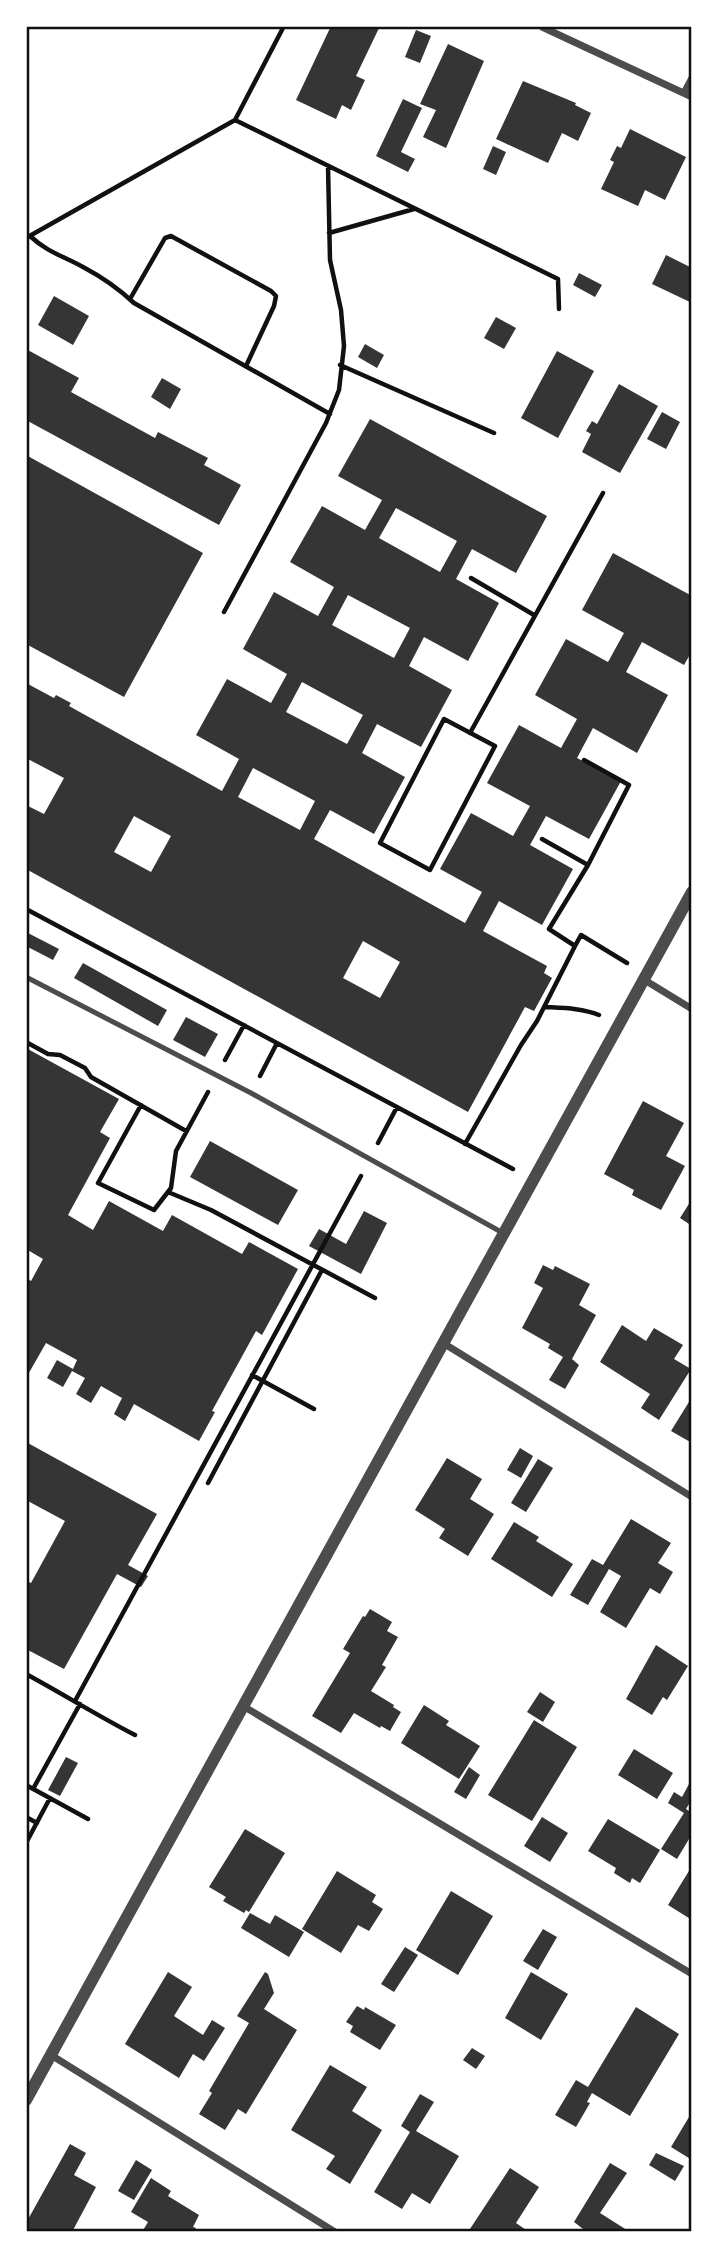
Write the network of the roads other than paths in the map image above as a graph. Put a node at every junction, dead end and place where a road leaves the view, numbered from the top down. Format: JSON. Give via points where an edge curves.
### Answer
{"nodes":[{"id":1,"x":542,"y":27,"type":"edge"},
{"id":2,"x":692,"y":78,"type":"edge"},
{"id":3,"x":688,"y":95,"type":"edge"},
{"id":4,"x":692,"y":892,"type":"edge"},
{"id":5,"x":26,"y":977,"type":"edge"},
{"id":6,"x":645,"y":977,"type":"junction"},
{"id":7,"x":692,"y":1009,"type":"edge"},
{"id":8,"x":503,"y":1233,"type":"junction"},
{"id":9,"x":443,"y":1343,"type":"junction"},
{"id":10,"x":692,"y":1497,"type":"edge"},
{"id":11,"x":243,"y":1706,"type":"junction"},
{"id":12,"x":692,"y":1974,"type":"edge"},
{"id":13,"x":51,"y":2055,"type":"junction"},
{"id":14,"x":26,"y":2100,"type":"edge"},
{"id":15,"x":335,"y":2232,"type":"edge"}],
"edges":[{"from":1,"to":3,"type":"street"},
{"from":2,"to":3,"type":"street"},
{"from":4,"to":6,"type":"street"},
{"from":5,"to":8,"type":"lane","via":[[251,1093]]},
{"from":6,"to":7,"type":"street"},
{"from":6,"to":8,"type":"street"},
{"from":8,"to":9,"type":"street"},
{"from":9,"to":10,"type":"street"},
{"from":9,"to":11,"type":"street"},
{"from":11,"to":12,"type":"street"},
{"from":11,"to":13,"type":"street"},
{"from":13,"to":14,"type":"street"},
{"from":13,"to":15,"type":"street"}]}
